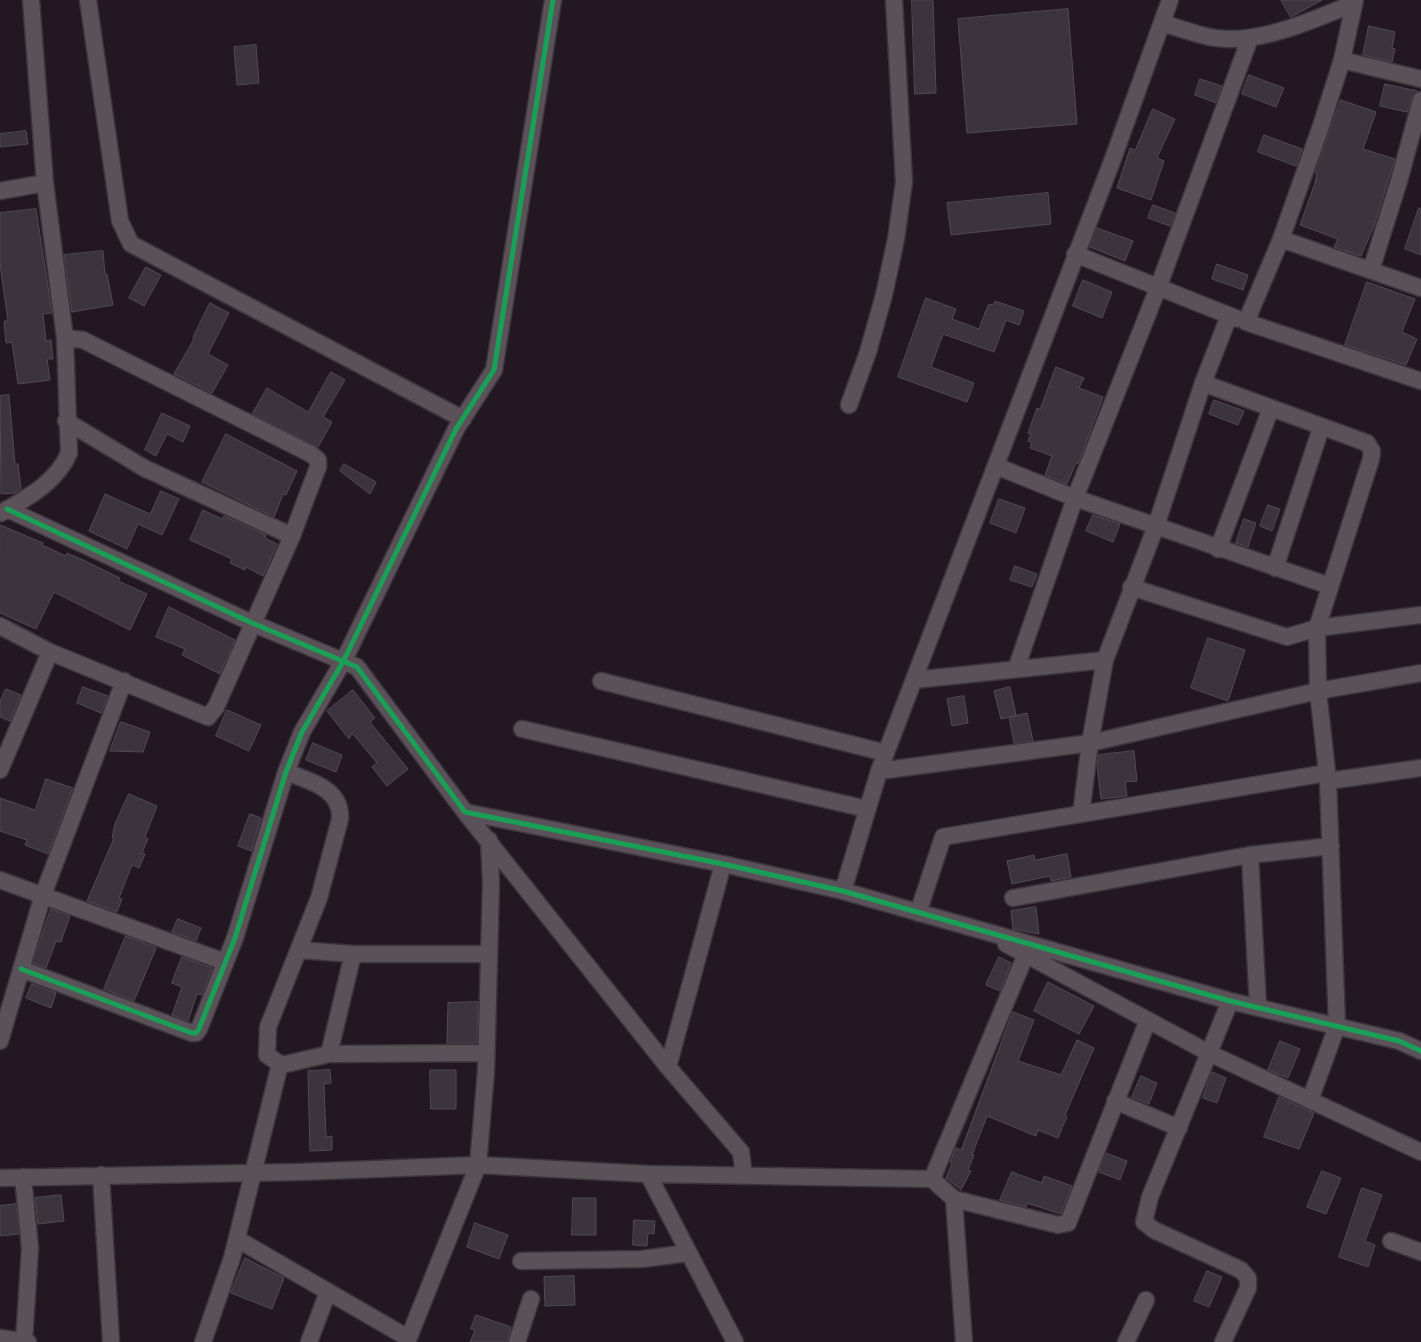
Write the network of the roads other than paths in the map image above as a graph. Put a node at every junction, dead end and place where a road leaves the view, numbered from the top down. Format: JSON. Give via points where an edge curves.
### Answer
{"nodes":[{"id":1,"x":31,"y":0,"type":"edge"},
{"id":2,"x":88,"y":0,"type":"edge"},
{"id":3,"x":554,"y":0,"type":"edge"},
{"id":4,"x":894,"y":0,"type":"edge"},
{"id":5,"x":1170,"y":0,"type":"edge"},
{"id":6,"x":1355,"y":2,"type":"edge"},
{"id":7,"x":1162,"y":23,"type":"junction"},
{"id":8,"x":1250,"y":38,"type":"junction"},
{"id":9,"x":1342,"y":60,"type":"junction"},
{"id":10,"x":1421,"y":79,"type":"edge"},
{"id":11,"x":1421,"y":100,"type":"edge"},
{"id":12,"x":1414,"y":156,"type":"edge"},
{"id":13,"x":45,"y":183,"type":"junction"},
{"id":14,"x":0,"y":191,"type":"edge"},
{"id":15,"x":1281,"y":239,"type":"junction"},
{"id":16,"x":1076,"y":254,"type":"junction"},
{"id":17,"x":1371,"y":270,"type":"junction"},
{"id":18,"x":1158,"y":288,"type":"junction"},
{"id":19,"x":1421,"y":288,"type":"edge"},
{"id":20,"x":1229,"y":316,"type":"junction"},
{"id":21,"x":1246,"y":322,"type":"junction"},
{"id":22,"x":65,"y":338,"type":"junction"},
{"id":23,"x":1421,"y":381,"type":"edge"},
{"id":24,"x":1203,"y":382,"type":"junction"},
{"id":25,"x":849,"y":405,"type":"dead end"},
{"id":26,"x":1271,"y":408,"type":"junction"},
{"id":27,"x":463,"y":419,"type":"junction"},
{"id":28,"x":66,"y":421,"type":"junction"},
{"id":29,"x":1321,"y":428,"type":"junction"},
{"id":30,"x":996,"y":466,"type":"junction"},
{"id":31,"x":1075,"y":498,"type":"junction"},
{"id":32,"x":3,"y":511,"type":"edge"},
{"id":33,"x":1156,"y":526,"type":"junction"},
{"id":34,"x":292,"y":536,"type":"junction"},
{"id":35,"x":1218,"y":549,"type":"junction"},
{"id":36,"x":1275,"y":568,"type":"junction"},
{"id":37,"x":1330,"y":586,"type":"junction"},
{"id":38,"x":1131,"y":587,"type":"junction"},
{"id":39,"x":1421,"y":616,"type":"edge"},
{"id":40,"x":252,"y":623,"type":"junction"},
{"id":41,"x":0,"y":626,"type":"edge"},
{"id":42,"x":1316,"y":628,"type":"junction"},
{"id":43,"x":50,"y":652,"type":"junction"},
{"id":44,"x":344,"y":660,"type":"junction"},
{"id":45,"x":1105,"y":660,"type":"junction"},
{"id":46,"x":1016,"y":669,"type":"junction"},
{"id":47,"x":1421,"y":673,"type":"edge"},
{"id":48,"x":914,"y":680,"type":"junction"},
{"id":49,"x":601,"y":681,"type":"dead end"},
{"id":50,"x":124,"y":682,"type":"junction"},
{"id":51,"x":1318,"y":691,"type":"junction"},
{"id":52,"x":522,"y":728,"type":"dead end"},
{"id":53,"x":1090,"y":743,"type":"junction"},
{"id":54,"x":886,"y":754,"type":"junction"},
{"id":55,"x":1421,"y":768,"type":"edge"},
{"id":56,"x":0,"y":770,"type":"edge"},
{"id":57,"x":879,"y":771,"type":"junction"},
{"id":58,"x":286,"y":772,"type":"junction"},
{"id":59,"x":1328,"y":777,"type":"junction"},
{"id":60,"x":867,"y":809,"type":"junction"},
{"id":61,"x":465,"y":812,"type":"junction"},
{"id":62,"x":1081,"y":814,"type":"junction"},
{"id":63,"x":489,"y":840,"type":"junction"},
{"id":64,"x":1331,"y":846,"type":"junction"},
{"id":65,"x":1250,"y":855,"type":"junction"},
{"id":66,"x":723,"y":864,"type":"junction"},
{"id":67,"x":0,"y":880,"type":"edge"},
{"id":68,"x":843,"y":891,"type":"junction"},
{"id":69,"x":43,"y":895,"type":"junction"},
{"id":70,"x":1013,"y":898,"type":"dead end"},
{"id":71,"x":918,"y":912,"type":"junction"},
{"id":72,"x":980,"y":930,"type":"junction"},
{"id":73,"x":298,"y":950,"type":"junction"},
{"id":74,"x":353,"y":954,"type":"junction"},
{"id":75,"x":489,"y":954,"type":"junction"},
{"id":76,"x":1026,"y":954,"type":"junction"},
{"id":77,"x":225,"y":962,"type":"junction"},
{"id":78,"x":21,"y":969,"type":"junction"},
{"id":79,"x":1230,"y":1001,"type":"junction"},
{"id":80,"x":1258,"y":1007,"type":"junction"},
{"id":81,"x":1148,"y":1020,"type":"junction"},
{"id":82,"x":1337,"y":1026,"type":"junction"},
{"id":83,"x":0,"y":1041,"type":"edge"},
{"id":84,"x":1421,"y":1051,"type":"edge"},
{"id":85,"x":486,"y":1053,"type":"junction"},
{"id":86,"x":1208,"y":1053,"type":"junction"},
{"id":87,"x":329,"y":1054,"type":"junction"},
{"id":88,"x":280,"y":1064,"type":"junction"},
{"id":89,"x":668,"y":1067,"type":"junction"},
{"id":90,"x":1310,"y":1100,"type":"junction"},
{"id":91,"x":1115,"y":1101,"type":"junction"},
{"id":92,"x":1179,"y":1128,"type":"junction"},
{"id":93,"x":1421,"y":1152,"type":"edge"},
{"id":94,"x":478,"y":1166,"type":"junction"},
{"id":95,"x":252,"y":1172,"type":"junction"},
{"id":96,"x":648,"y":1174,"type":"junction"},
{"id":97,"x":102,"y":1175,"type":"junction"},
{"id":98,"x":744,"y":1176,"type":"junction"},
{"id":99,"x":23,"y":1177,"type":"junction"},
{"id":100,"x":0,"y":1178,"type":"edge"},
{"id":101,"x":932,"y":1179,"type":"junction"},
{"id":102,"x":954,"y":1199,"type":"junction"},
{"id":103,"x":237,"y":1239,"type":"junction"},
{"id":104,"x":1392,"y":1240,"type":"dead end"},
{"id":105,"x":1421,"y":1252,"type":"edge"},
{"id":106,"x":688,"y":1254,"type":"junction"},
{"id":107,"x":522,"y":1261,"type":"dead end"},
{"id":108,"x":328,"y":1292,"type":"junction"},
{"id":109,"x":531,"y":1299,"type":"dead end"},
{"id":110,"x":1146,"y":1300,"type":"dead end"},
{"id":111,"x":0,"y":1338,"type":"edge"},
{"id":112,"x":408,"y":1340,"type":"edge"},
{"id":113,"x":24,"y":1341,"type":"edge"},
{"id":114,"x":28,"y":1342,"type":"edge"},
{"id":115,"x":111,"y":1342,"type":"edge"},
{"id":116,"x":203,"y":1342,"type":"edge"},
{"id":117,"x":309,"y":1342,"type":"edge"},
{"id":118,"x":517,"y":1342,"type":"edge"},
{"id":119,"x":735,"y":1342,"type":"edge"},
{"id":120,"x":964,"y":1342,"type":"edge"},
{"id":121,"x":1126,"y":1342,"type":"edge"},
{"id":122,"x":1223,"y":1342,"type":"edge"}],
"edges":[{"from":1,"to":13,"type":"street"},
{"from":2,"to":27,"type":"street","via":[[120,221],[131,244]]},
{"from":3,"to":27,"type":"street","via":[[494,370]]},
{"from":4,"to":25,"type":"street","via":[[904,182],[884,296]]},
{"from":5,"to":7,"type":"street"},
{"from":6,"to":8,"type":"street","via":[[1304,23]]},
{"from":6,"to":9,"type":"street"},
{"from":7,"to":8,"type":"street","via":[[1228,40]]},
{"from":7,"to":16,"type":"street"},
{"from":8,"to":18,"type":"street"},
{"from":9,"to":10,"type":"street"},
{"from":9,"to":15,"type":"street"},
{"from":11,"to":12,"type":"street"},
{"from":12,"to":17,"type":"street"},
{"from":13,"to":14,"type":"street"},
{"from":13,"to":22,"type":"street"},
{"from":15,"to":17,"type":"street"},
{"from":15,"to":21,"type":"street"},
{"from":16,"to":18,"type":"street"},
{"from":16,"to":30,"type":"street"},
{"from":17,"to":19,"type":"street"},
{"from":18,"to":20,"type":"street"},
{"from":18,"to":31,"type":"street"},
{"from":20,"to":21,"type":"street"},
{"from":20,"to":24,"type":"street"},
{"from":21,"to":23,"type":"street"},
{"from":22,"to":28,"type":"street"},
{"from":22,"to":34,"type":"street","via":[[83,340],[315,457],[318,467]]},
{"from":24,"to":26,"type":"street"},
{"from":24,"to":33,"type":"street"},
{"from":26,"to":29,"type":"street"},
{"from":26,"to":35,"type":"street"},
{"from":27,"to":44,"type":"street"},
{"from":28,"to":32,"type":"street","via":[[69,453],[64,466],[54,478]]},
{"from":28,"to":34,"type":"street","via":[[144,468]]},
{"from":29,"to":36,"type":"street"},
{"from":29,"to":37,"type":"street","via":[[1368,443],[1372,451]]},
{"from":30,"to":31,"type":"street"},
{"from":30,"to":48,"type":"street"},
{"from":31,"to":33,"type":"street"},
{"from":31,"to":46,"type":"street"},
{"from":32,"to":40,"type":"street"},
{"from":33,"to":35,"type":"street"},
{"from":33,"to":38,"type":"street"},
{"from":34,"to":40,"type":"street"},
{"from":35,"to":36,"type":"street"},
{"from":36,"to":37,"type":"street"},
{"from":37,"to":42,"type":"street"},
{"from":38,"to":42,"type":"street","via":[[1287,637]]},
{"from":38,"to":45,"type":"street"},
{"from":39,"to":42,"type":"street"},
{"from":40,"to":44,"type":"street"},
{"from":40,"to":50,"type":"street","via":[[216,707],[208,717]]},
{"from":41,"to":43,"type":"street"},
{"from":42,"to":51,"type":"street"},
{"from":43,"to":50,"type":"street"},
{"from":43,"to":56,"type":"street"},
{"from":44,"to":58,"type":"street","via":[[302,732]]},
{"from":44,"to":61,"type":"street","via":[[357,666]]},
{"from":45,"to":46,"type":"street"},
{"from":45,"to":53,"type":"street"},
{"from":46,"to":48,"type":"street"},
{"from":47,"to":51,"type":"street"},
{"from":48,"to":54,"type":"street"},
{"from":49,"to":54,"type":"street"},
{"from":50,"to":69,"type":"street"},
{"from":51,"to":53,"type":"street"},
{"from":51,"to":59,"type":"street"},
{"from":52,"to":60,"type":"street"},
{"from":53,"to":57,"type":"street"},
{"from":53,"to":62,"type":"street"},
{"from":54,"to":57,"type":"street"},
{"from":55,"to":59,"type":"street","via":[[1382,775]]},
{"from":57,"to":60,"type":"street"},
{"from":58,"to":73,"type":"street","via":[[327,788],[340,811],[319,898]]},
{"from":58,"to":77,"type":"street","via":[[236,938]]},
{"from":59,"to":62,"type":"street"},
{"from":59,"to":64,"type":"street"},
{"from":60,"to":68,"type":"street"},
{"from":61,"to":63,"type":"street"},
{"from":61,"to":66,"type":"street"},
{"from":62,"to":71,"type":"street","via":[[943,838]]},
{"from":63,"to":75,"type":"street"},
{"from":63,"to":89,"type":"street"},
{"from":64,"to":65,"type":"street"},
{"from":64,"to":82,"type":"street"},
{"from":65,"to":70,"type":"street"},
{"from":65,"to":80,"type":"street"},
{"from":66,"to":68,"type":"street"},
{"from":66,"to":89,"type":"street"},
{"from":67,"to":69,"type":"street"},
{"from":68,"to":71,"type":"street"},
{"from":69,"to":77,"type":"street"},
{"from":69,"to":78,"type":"street"},
{"from":71,"to":72,"type":"street"},
{"from":72,"to":76,"type":"street"},
{"from":72,"to":79,"type":"street"},
{"from":73,"to":74,"type":"street"},
{"from":73,"to":88,"type":"street","via":[[268,1027],[267,1055]]},
{"from":74,"to":75,"type":"street"},
{"from":74,"to":87,"type":"street"},
{"from":75,"to":85,"type":"street"},
{"from":76,"to":81,"type":"street"},
{"from":76,"to":101,"type":"street"},
{"from":77,"to":78,"type":"street","via":[[196,1033]]},
{"from":78,"to":83,"type":"street"},
{"from":79,"to":80,"type":"street"},
{"from":79,"to":86,"type":"street"},
{"from":80,"to":82,"type":"street"},
{"from":81,"to":86,"type":"street"},
{"from":81,"to":91,"type":"street"},
{"from":82,"to":84,"type":"street","via":[[1399,1041]]},
{"from":82,"to":90,"type":"street"},
{"from":85,"to":87,"type":"street"},
{"from":85,"to":94,"type":"street"},
{"from":86,"to":90,"type":"street"},
{"from":86,"to":92,"type":"street"},
{"from":87,"to":88,"type":"street"},
{"from":88,"to":95,"type":"street"},
{"from":89,"to":98,"type":"street","via":[[741,1152]]},
{"from":90,"to":93,"type":"street"},
{"from":91,"to":92,"type":"street"},
{"from":91,"to":102,"type":"street","via":[[1068,1223],[1058,1225]]},
{"from":92,"to":122,"type":"street","via":[[1150,1197],[1144,1222],[1154,1230],[1241,1270],[1248,1278],[1248,1288]]},
{"from":94,"to":95,"type":"street"},
{"from":94,"to":96,"type":"street"},
{"from":94,"to":112,"type":"street"},
{"from":95,"to":97,"type":"street"},
{"from":95,"to":103,"type":"street"},
{"from":96,"to":98,"type":"street"},
{"from":96,"to":106,"type":"street"},
{"from":97,"to":99,"type":"street"},
{"from":97,"to":115,"type":"street"},
{"from":98,"to":101,"type":"street"},
{"from":99,"to":100,"type":"street"},
{"from":99,"to":113,"type":"street","via":[[30,1248]]},
{"from":101,"to":102,"type":"street"},
{"from":102,"to":120,"type":"street"},
{"from":103,"to":108,"type":"street"},
{"from":103,"to":116,"type":"street"},
{"from":104,"to":105,"type":"street"},
{"from":106,"to":107,"type":"street","via":[[642,1259]]},
{"from":106,"to":119,"type":"street"},
{"from":108,"to":112,"type":"street"},
{"from":108,"to":117,"type":"street"},
{"from":109,"to":118,"type":"street"},
{"from":110,"to":121,"type":"street"},
{"from":111,"to":113,"type":"street"},
{"from":113,"to":114,"type":"street"}]}
